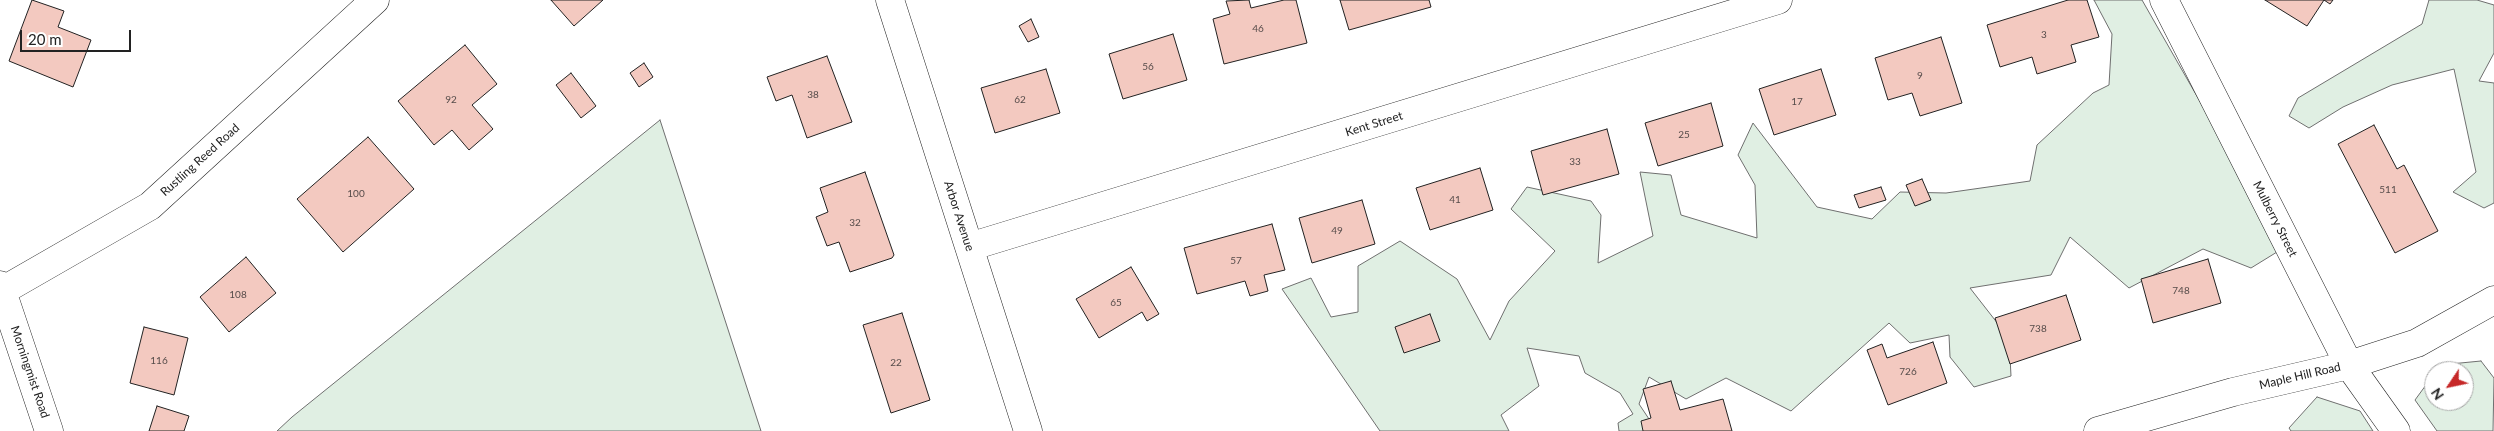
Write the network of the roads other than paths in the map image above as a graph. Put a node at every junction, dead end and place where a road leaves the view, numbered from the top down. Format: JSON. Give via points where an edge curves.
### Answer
{"nodes":[{"id":1,"x":376,"y":0,"type":"edge"},
{"id":2,"x":890,"y":0,"type":"edge"},
{"id":3,"x":1778,"y":0,"type":"edge"},
{"id":4,"x":2164,"y":0,"type":"edge"},
{"id":5,"x":969,"y":247,"type":"junction"},
{"id":6,"x":1,"y":288,"type":"edge"},
{"id":7,"x":2494,"y":300,"type":"edge"},
{"id":8,"x":2349,"y":365,"type":"junction"},
{"id":9,"x":49,"y":431,"type":"edge"},
{"id":10,"x":1028,"y":431,"type":"edge"},
{"id":11,"x":2098,"y":431,"type":"edge"},
{"id":12,"x":2396,"y":431,"type":"edge"}],
"edges":[{"from":1,"to":6,"type":"street","name":"Rustling Reed Road","via":[[150,206]]},
{"from":2,"to":5,"type":"street","name":"Arbor Avenue"},
{"from":3,"to":5,"type":"street","name":"Kent Street"},
{"from":4,"to":8,"type":"street","name":"Mulberry Street"},
{"from":5,"to":10,"type":"street","name":"Arbor Avenue"},
{"from":6,"to":9,"type":"street","name":"Morningmist Road"},
{"from":7,"to":8,"type":"street","name":"Maple Hill Road","via":[[2417,342]]},
{"from":8,"to":11,"type":"street","name":"Maple Hill Road","via":[[2233,392]]},
{"from":8,"to":12,"type":"street","name":"Mulberry Street"}]}
